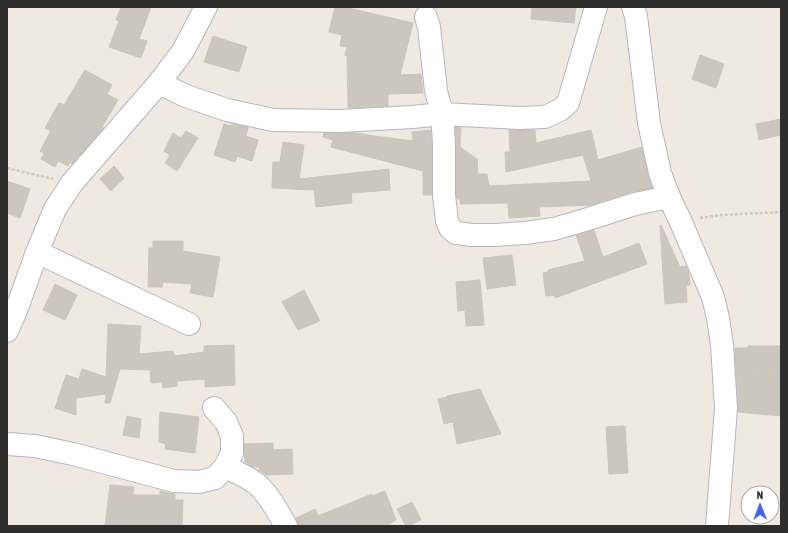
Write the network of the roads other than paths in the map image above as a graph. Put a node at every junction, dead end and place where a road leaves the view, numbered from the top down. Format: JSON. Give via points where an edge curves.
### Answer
{"nodes":[{"id":1,"x":206,"y":7,"type":"edge"},
{"id":2,"x":596,"y":7,"type":"edge"},
{"id":3,"x":633,"y":7,"type":"edge"},
{"id":4,"x":426,"y":17,"type":"dead end"},
{"id":5,"x":159,"y":83,"type":"junction"},
{"id":6,"x":442,"y":114,"type":"junction"},
{"id":7,"x":669,"y":196,"type":"junction"},
{"id":8,"x":37,"y":252,"type":"junction"},
{"id":9,"x":189,"y":324,"type":"dead end"},
{"id":10,"x":7,"y":331,"type":"edge"},
{"id":11,"x":214,"y":408,"type":"dead end"},
{"id":12,"x":7,"y":444,"type":"edge"},
{"id":13,"x":225,"y":467,"type":"junction"},
{"id":14,"x":286,"y":526,"type":"edge"},
{"id":15,"x":717,"y":526,"type":"edge"}],
"edges":[{"from":1,"to":5,"type":"street","via":[[183,51]]},
{"from":2,"to":6,"type":"street","via":[[568,103],[560,110],[545,117],[519,118]]},
{"from":3,"to":7,"type":"street","via":[[649,123],[660,173]]},
{"from":4,"to":6,"type":"street","via":[[436,91]]},
{"from":5,"to":6,"type":"street","via":[[186,96],[227,110],[273,120],[340,121]]},
{"from":5,"to":8,"type":"street","via":[[72,183],[55,209]]},
{"from":6,"to":7,"type":"street","via":[[444,196],[447,221],[456,233],[495,235],[554,229]]},
{"from":7,"to":15,"type":"street","via":[[713,297],[721,338],[726,408]]},
{"from":8,"to":9,"type":"street"},
{"from":8,"to":10,"type":"street"},
{"from":11,"to":13,"type":"street","via":[[226,422],[232,436],[232,453]]},
{"from":12,"to":13,"type":"street","via":[[34,446],[73,454],[174,480],[198,482],[215,478]]},
{"from":13,"to":14,"type":"street","via":[[258,485]]}]}
